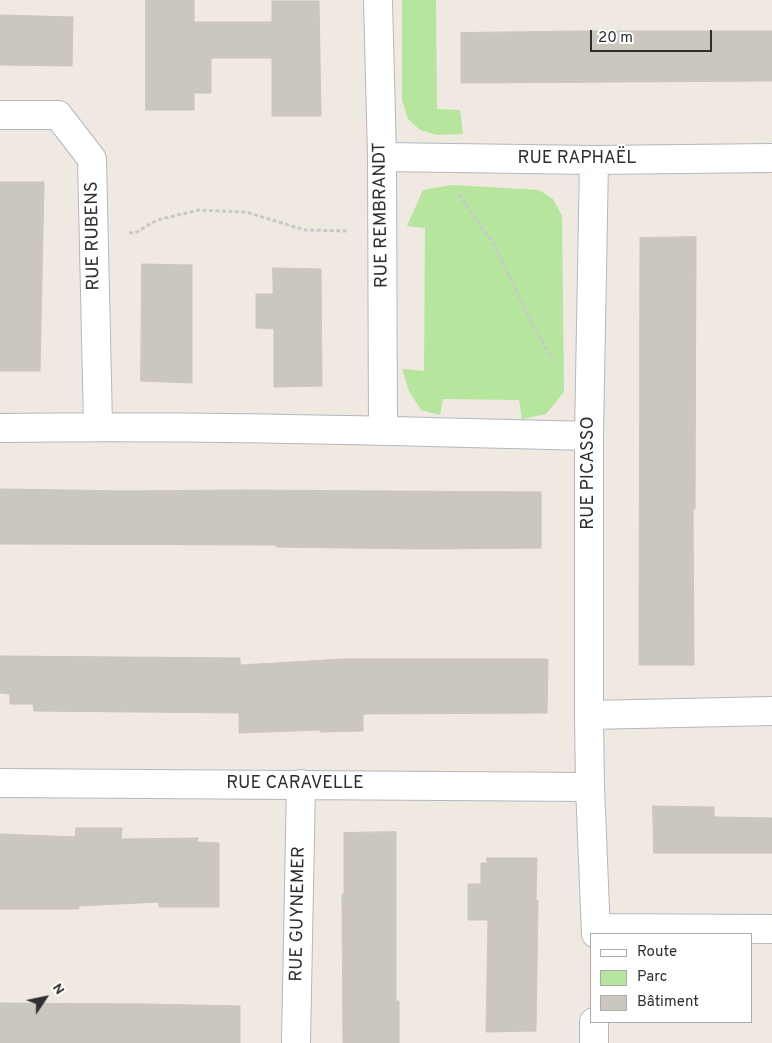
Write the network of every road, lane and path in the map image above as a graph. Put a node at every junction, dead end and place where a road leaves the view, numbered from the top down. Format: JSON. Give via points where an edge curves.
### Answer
{"nodes":[{"id":1,"x":378,"y":0,"type":"edge"},
{"id":2,"x":0,"y":115,"type":"edge"},
{"id":3,"x":382,"y":157,"type":"junction"},
{"id":4,"x":432,"y":158,"type":"junction"},
{"id":5,"x":772,"y":158,"type":"edge"},
{"id":6,"x":594,"y":160,"type":"junction"},
{"id":7,"x":383,"y":232,"type":"junction"},
{"id":8,"x":94,"y":236,"type":"junction"},
{"id":9,"x":553,"y":361,"type":"dead end"},
{"id":10,"x":98,"y":426,"type":"junction"},
{"id":11,"x":0,"y":428,"type":"edge"},
{"id":12,"x":383,"y":430,"type":"junction"},
{"id":13,"x":589,"y":436,"type":"junction"},
{"id":14,"x":772,"y":711,"type":"edge"},
{"id":15,"x":589,"y":715,"type":"junction"},
{"id":16,"x":0,"y":782,"type":"edge"},
{"id":17,"x":301,"y":784,"type":"junction"},
{"id":18,"x":590,"y":787,"type":"junction"},
{"id":19,"x":772,"y":929,"type":"edge"},
{"id":20,"x":596,"y":931,"type":"edge"},
{"id":21,"x":594,"y":1023,"type":"edge"},
{"id":22,"x":296,"y":1043,"type":"edge"},
{"id":23,"x":594,"y":1043,"type":"edge"}],
"edges":[{"from":1,"to":3,"type":"street","name":"RUE REMBRANDT"},
{"from":2,"to":8,"type":"street","name":"RUE RUBENS","via":[[58,115],[92,159]]},
{"from":3,"to":4,"type":"street","name":"RUE RAPHAËL"},
{"from":3,"to":7,"type":"street","name":"RUE REMBRANDT"},
{"from":4,"to":6,"type":"street","name":"RUE RAPHAËL"},
{"from":4,"to":9,"type":"path","via":[[493,243]]},
{"from":5,"to":6,"type":"street","name":"RUE RAPHAËL"},
{"from":6,"to":13,"type":"street","name":"RUE PICASSO"},
{"from":7,"to":8,"type":"path","via":[[305,230],[246,212],[199,210],[157,220],[137,232]]},
{"from":7,"to":12,"type":"street","name":"RUE REMBRANDT"},
{"from":8,"to":10,"type":"street","name":"RUE RUBENS"},
{"from":10,"to":11,"type":"street"},
{"from":10,"to":12,"type":"street"},
{"from":12,"to":13,"type":"street"},
{"from":13,"to":15,"type":"street","name":"RUE PICASSO"},
{"from":14,"to":15,"type":"street"},
{"from":15,"to":18,"type":"street","name":"RUE PICASSO"},
{"from":16,"to":17,"type":"street","name":"RUE CARAVELLE"},
{"from":17,"to":18,"type":"street","name":"RUE CARAVELLE"},
{"from":17,"to":22,"type":"street","name":"RUE GUYNEMER"},
{"from":18,"to":20,"type":"street","name":"RUE PICASSO"},
{"from":19,"to":20,"type":"street"},
{"from":21,"to":23,"type":"street"}]}
